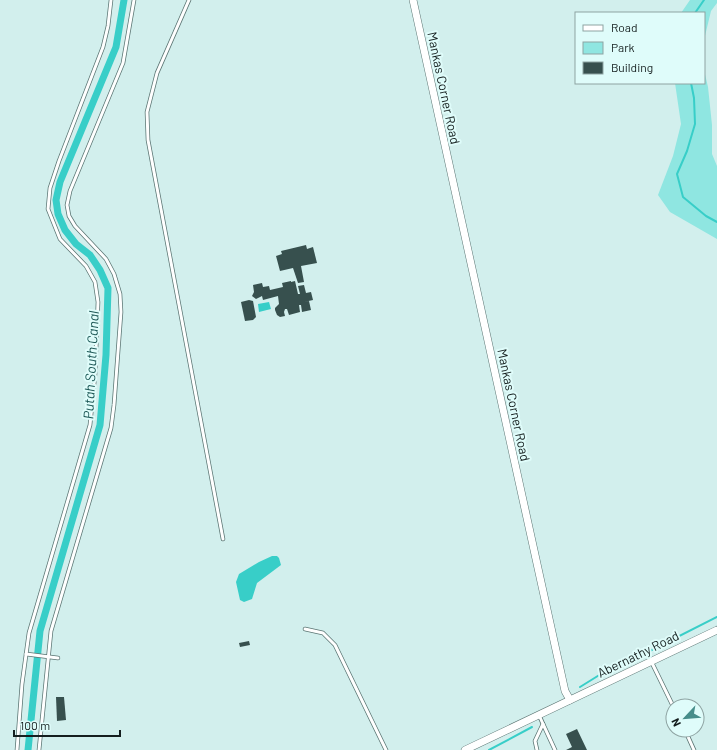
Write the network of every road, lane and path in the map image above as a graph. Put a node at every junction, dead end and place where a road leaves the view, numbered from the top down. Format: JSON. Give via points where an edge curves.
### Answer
{"nodes":[{"id":1,"x":111,"y":0,"type":"edge"},
{"id":2,"x":134,"y":0,"type":"edge"},
{"id":3,"x":189,"y":0,"type":"edge"},
{"id":4,"x":413,"y":0,"type":"edge"},
{"id":5,"x":223,"y":539,"type":"dead end"},
{"id":6,"x":306,"y":629,"type":"dead end"},
{"id":7,"x":717,"y":630,"type":"edge"},
{"id":8,"x":26,"y":654,"type":"junction"},
{"id":9,"x":46,"y":656,"type":"junction"},
{"id":10,"x":58,"y":658,"type":"dead end"},
{"id":11,"x":651,"y":660,"type":"junction"},
{"id":12,"x":669,"y":698,"type":"edge"},
{"id":13,"x":570,"y":700,"type":"junction"},
{"id":14,"x":538,"y":714,"type":"junction"},
{"id":15,"x":543,"y":724,"type":"junction"},
{"id":16,"x":689,"y":738,"type":"edge"},
{"id":17,"x":17,"y":750,"type":"edge"},
{"id":18,"x":39,"y":750,"type":"edge"},
{"id":19,"x":386,"y":750,"type":"edge"},
{"id":20,"x":465,"y":750,"type":"edge"},
{"id":21,"x":537,"y":750,"type":"edge"},
{"id":22,"x":555,"y":750,"type":"edge"},
{"id":23,"x":694,"y":750,"type":"edge"}],
"edges":[{"from":1,"to":8,"type":"lane","via":[[103,47],[50,188],[48,209],[60,239],[86,266],[95,282],[98,309],[95,374],[90,425],[29,633]]},
{"from":2,"to":9,"type":"lane","via":[[122,63],[67,204],[69,216],[75,226],[106,259],[114,274],[120,294],[120,312],[110,428]]},
{"from":3,"to":5,"type":"lane","via":[[157,73],[147,112],[148,140]]},
{"from":4,"to":13,"type":"street","name":"Mankas Corner Road","via":[[565,691]]},
{"from":6,"to":19,"type":"lane","via":[[323,633],[335,646]]},
{"from":7,"to":11,"type":"street","name":"Abernathy Road"},
{"from":8,"to":9,"type":"lane"},
{"from":8,"to":17,"type":"lane"},
{"from":9,"to":10,"type":"lane"},
{"from":9,"to":18,"type":"lane"},
{"from":11,"to":12,"type":"lane"},
{"from":11,"to":13,"type":"street","name":"Abernathy Road"},
{"from":13,"to":14,"type":"street"},
{"from":14,"to":15,"type":"lane"},
{"from":14,"to":20,"type":"street"},
{"from":15,"to":21,"type":"lane","via":[[535,741]]},
{"from":15,"to":22,"type":"lane"},
{"from":16,"to":23,"type":"lane"}]}
